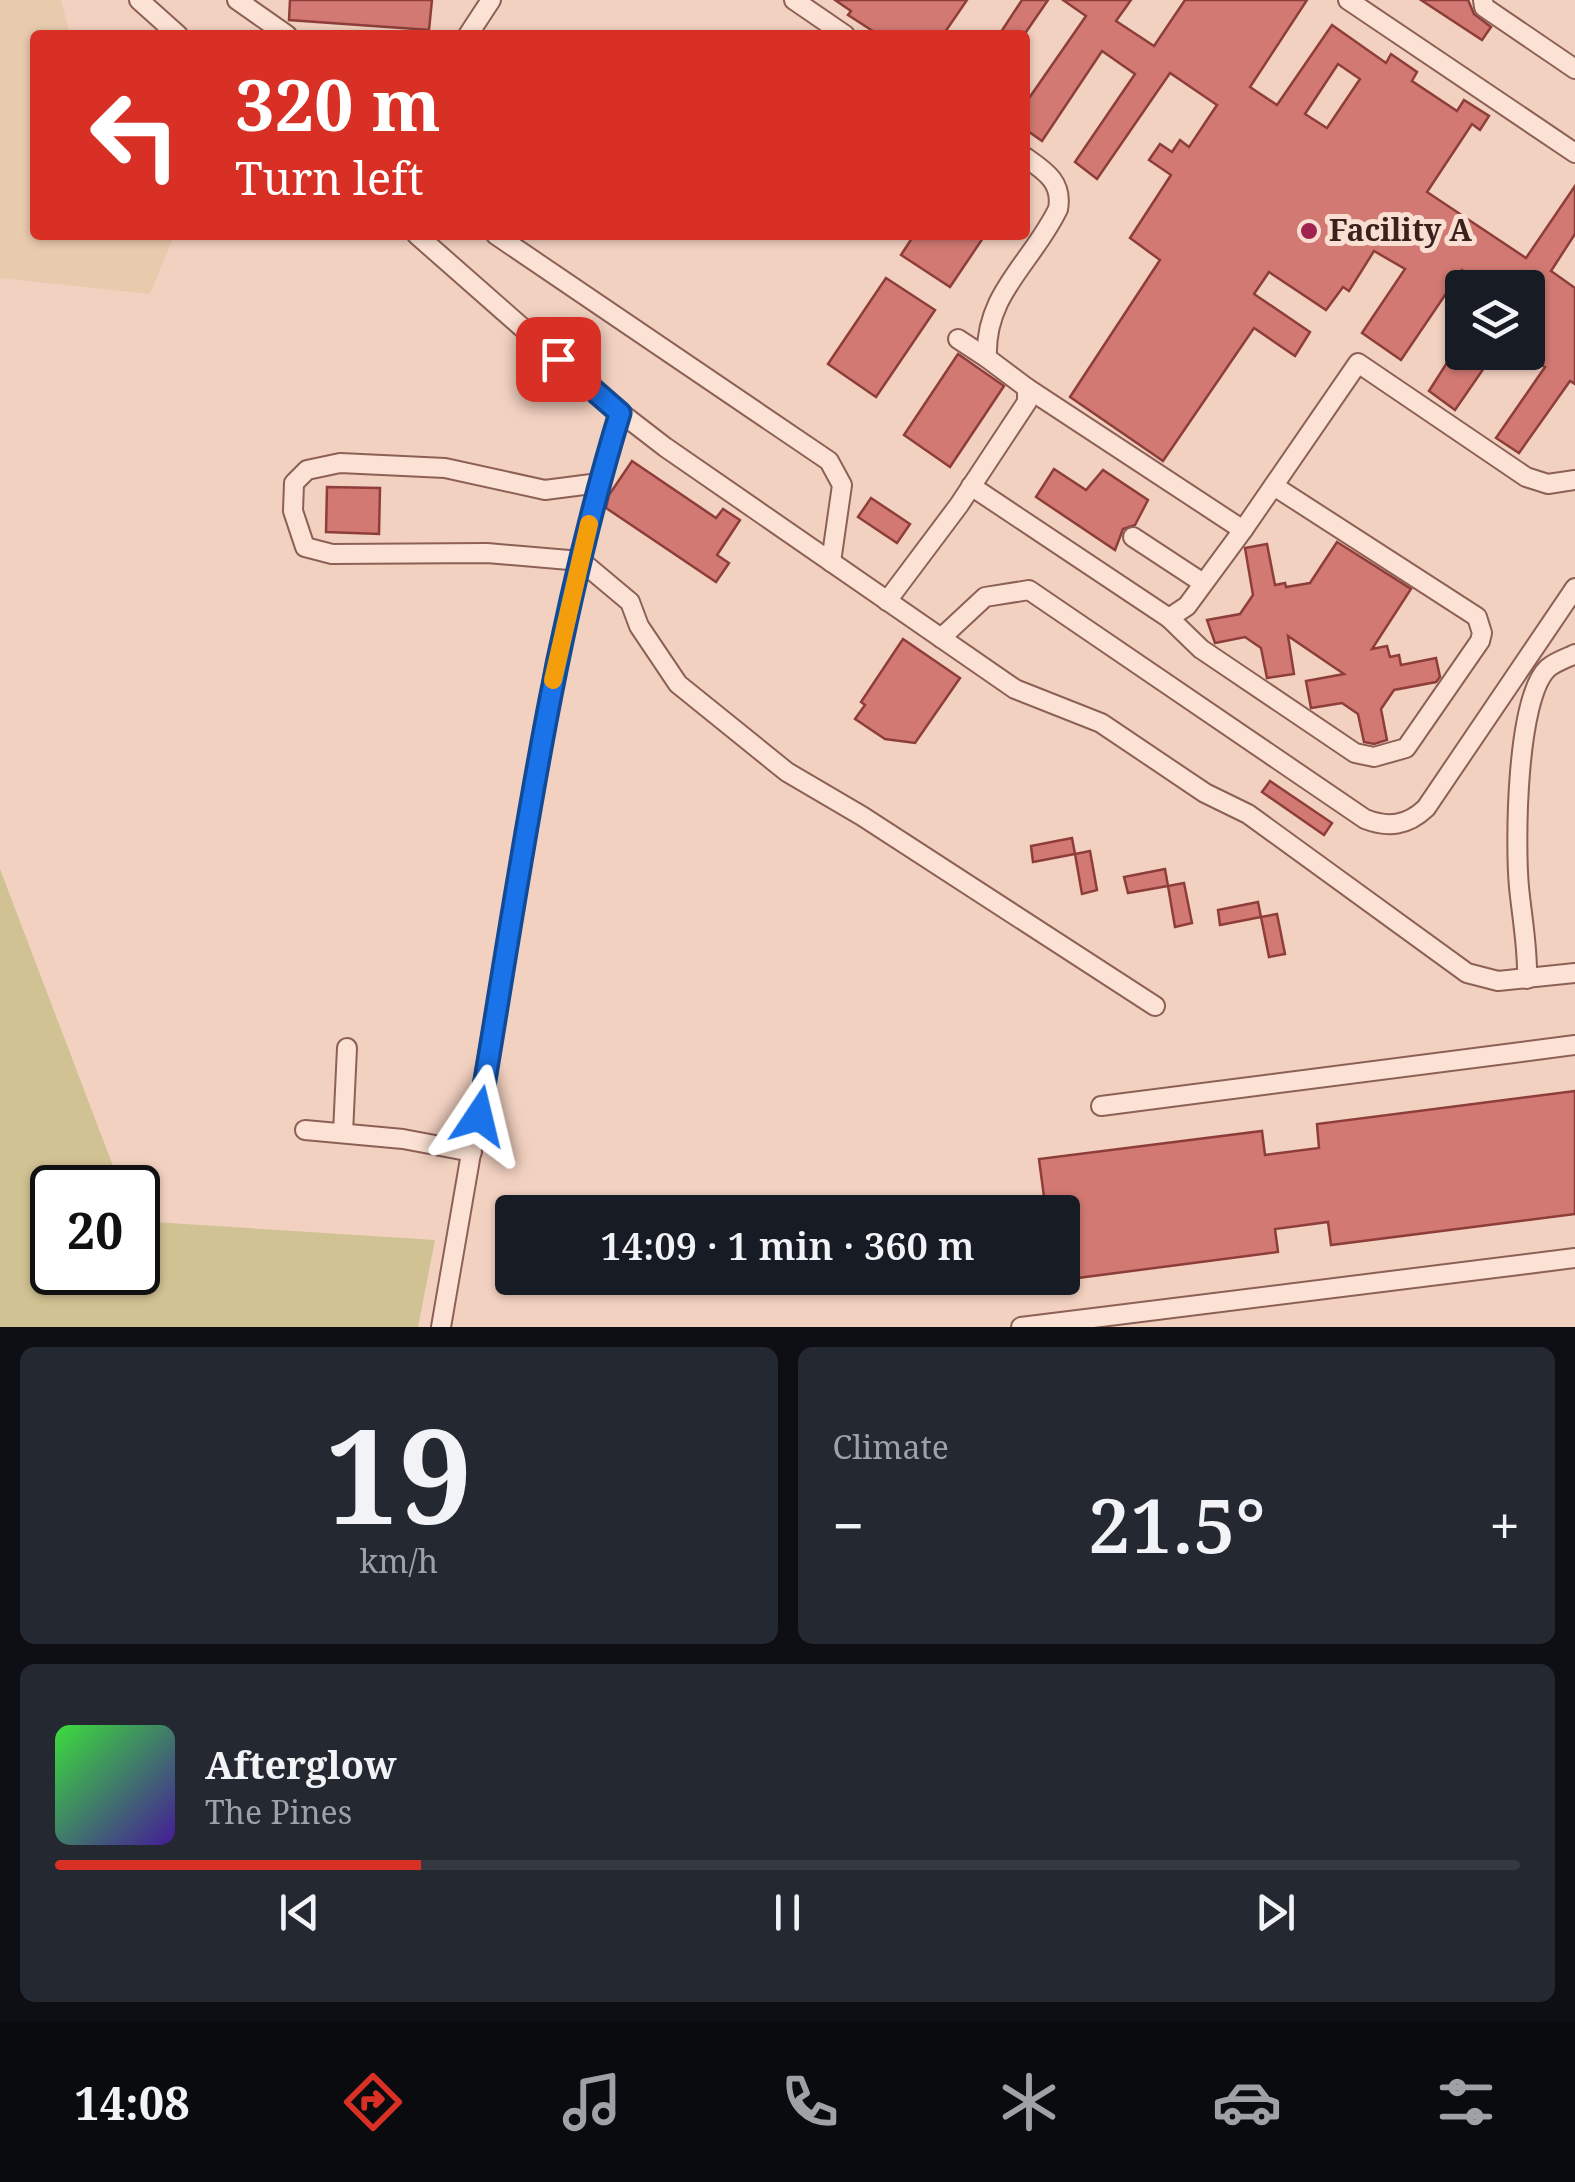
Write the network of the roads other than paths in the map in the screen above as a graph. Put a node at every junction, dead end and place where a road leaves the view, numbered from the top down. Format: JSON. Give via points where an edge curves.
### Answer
{"nodes":[{"id":1,"x":139,"y":0,"type":"edge"},
{"id":2,"x":237,"y":0,"type":"edge"},
{"id":3,"x":491,"y":0,"type":"edge"},
{"id":4,"x":794,"y":0,"type":"edge"},
{"id":5,"x":1348,"y":0,"type":"edge"},
{"id":6,"x":1482,"y":0,"type":"edge"},
{"id":7,"x":172,"y":30,"type":"edge"},
{"id":8,"x":280,"y":30,"type":"edge"},
{"id":9,"x":471,"y":30,"type":"edge"},
{"id":10,"x":838,"y":30,"type":"edge"},
{"id":11,"x":1575,"y":68,"type":"edge"},
{"id":12,"x":1575,"y":153,"type":"edge"},
{"id":13,"x":1030,"y":161,"type":"edge"},
{"id":14,"x":423,"y":240,"type":"edge"},
{"id":15,"x":503,"y":240,"type":"edge"},
{"id":16,"x":958,"y":339,"type":"dead end"},
{"id":17,"x":987,"y":358,"type":"junction"},
{"id":18,"x":1027,"y":388,"type":"junction"},
{"id":19,"x":620,"y":413,"type":"junction"},
{"id":20,"x":1575,"y":480,"type":"edge"},
{"id":21,"x":599,"y":483,"type":"junction"},
{"id":22,"x":971,"y":486,"type":"junction"},
{"id":23,"x":1274,"y":486,"type":"junction"},
{"id":24,"x":1243,"y":530,"type":"junction"},
{"id":25,"x":1134,"y":537,"type":"dead end"},
{"id":26,"x":581,"y":560,"type":"junction"},
{"id":27,"x":831,"y":562,"type":"junction"},
{"id":28,"x":1203,"y":583,"type":"junction"},
{"id":29,"x":1575,"y":588,"type":"edge"},
{"id":30,"x":887,"y":601,"type":"junction"},
{"id":31,"x":1169,"y":618,"type":"junction"},
{"id":32,"x":941,"y":638,"type":"junction"},
{"id":33,"x":1575,"y":654,"type":"edge"},
{"id":34,"x":1575,"y":973,"type":"edge"},
{"id":35,"x":1527,"y":980,"type":"junction"},
{"id":36,"x":1156,"y":1006,"type":"dead end"},
{"id":37,"x":1575,"y":1045,"type":"edge"},
{"id":38,"x":347,"y":1048,"type":"dead end"},
{"id":39,"x":1101,"y":1106,"type":"dead end"},
{"id":40,"x":304,"y":1130,"type":"dead end"},
{"id":41,"x":342,"y":1133,"type":"junction"},
{"id":42,"x":472,"y":1152,"type":"junction"},
{"id":43,"x":1575,"y":1258,"type":"edge"},
{"id":44,"x":441,"y":1327,"type":"edge"},
{"id":45,"x":1021,"y":1327,"type":"edge"}],
"edges":[{"from":1,"to":7,"type":"lane"},
{"from":2,"to":8,"type":"lane"},
{"from":3,"to":9,"type":"lane"},
{"from":4,"to":10,"type":"lane"},
{"from":5,"to":12,"type":"lane"},
{"from":6,"to":11,"type":"lane"},
{"from":13,"to":17,"type":"lane","via":[[1056,182],[1058,209],[992,311]]},
{"from":14,"to":19,"type":"lane"},
{"from":15,"to":27,"type":"lane","via":[[829,461],[842,486]]},
{"from":16,"to":17,"type":"lane"},
{"from":17,"to":18,"type":"lane"},
{"from":18,"to":22,"type":"lane","via":[[1027,402]]},
{"from":18,"to":24,"type":"lane"},
{"from":19,"to":21,"type":"lane"},
{"from":19,"to":27,"type":"lane"},
{"from":20,"to":23,"type":"lane","via":[[1548,484],[1526,477],[1358,363]]},
{"from":21,"to":26,"type":"lane"},
{"from":21,"to":26,"type":"lane","via":[[545,490],[445,468],[340,463],[307,470],[294,483],[293,511],[305,546],[332,554]]},
{"from":22,"to":30,"type":"lane"},
{"from":22,"to":31,"type":"lane"},
{"from":23,"to":24,"type":"lane"},
{"from":23,"to":31,"type":"lane","via":[[1478,617],[1480,641],[1406,748],[1374,757],[1355,754],[1201,649]]},
{"from":24,"to":28,"type":"lane"},
{"from":25,"to":28,"type":"lane"},
{"from":26,"to":36,"type":"lane","via":[[630,602],[678,684],[787,772]]},
{"from":26,"to":42,"type":"lane","via":[[556,662]]},
{"from":27,"to":30,"type":"lane"},
{"from":28,"to":31,"type":"lane"},
{"from":29,"to":32,"type":"lane","via":[[1426,808],[1397,824],[1365,819],[1029,590],[985,597]]},
{"from":30,"to":32,"type":"lane"},
{"from":32,"to":35,"type":"lane","via":[[1015,689],[1100,723],[1248,814],[1467,972],[1498,982]]},
{"from":33,"to":35,"type":"lane","via":[[1546,669],[1525,724],[1519,885]]},
{"from":34,"to":35,"type":"lane"},
{"from":37,"to":39,"type":"lane"},
{"from":38,"to":41,"type":"lane"},
{"from":40,"to":41,"type":"lane"},
{"from":41,"to":42,"type":"lane"},
{"from":42,"to":44,"type":"lane"},
{"from":43,"to":45,"type":"lane"}]}
